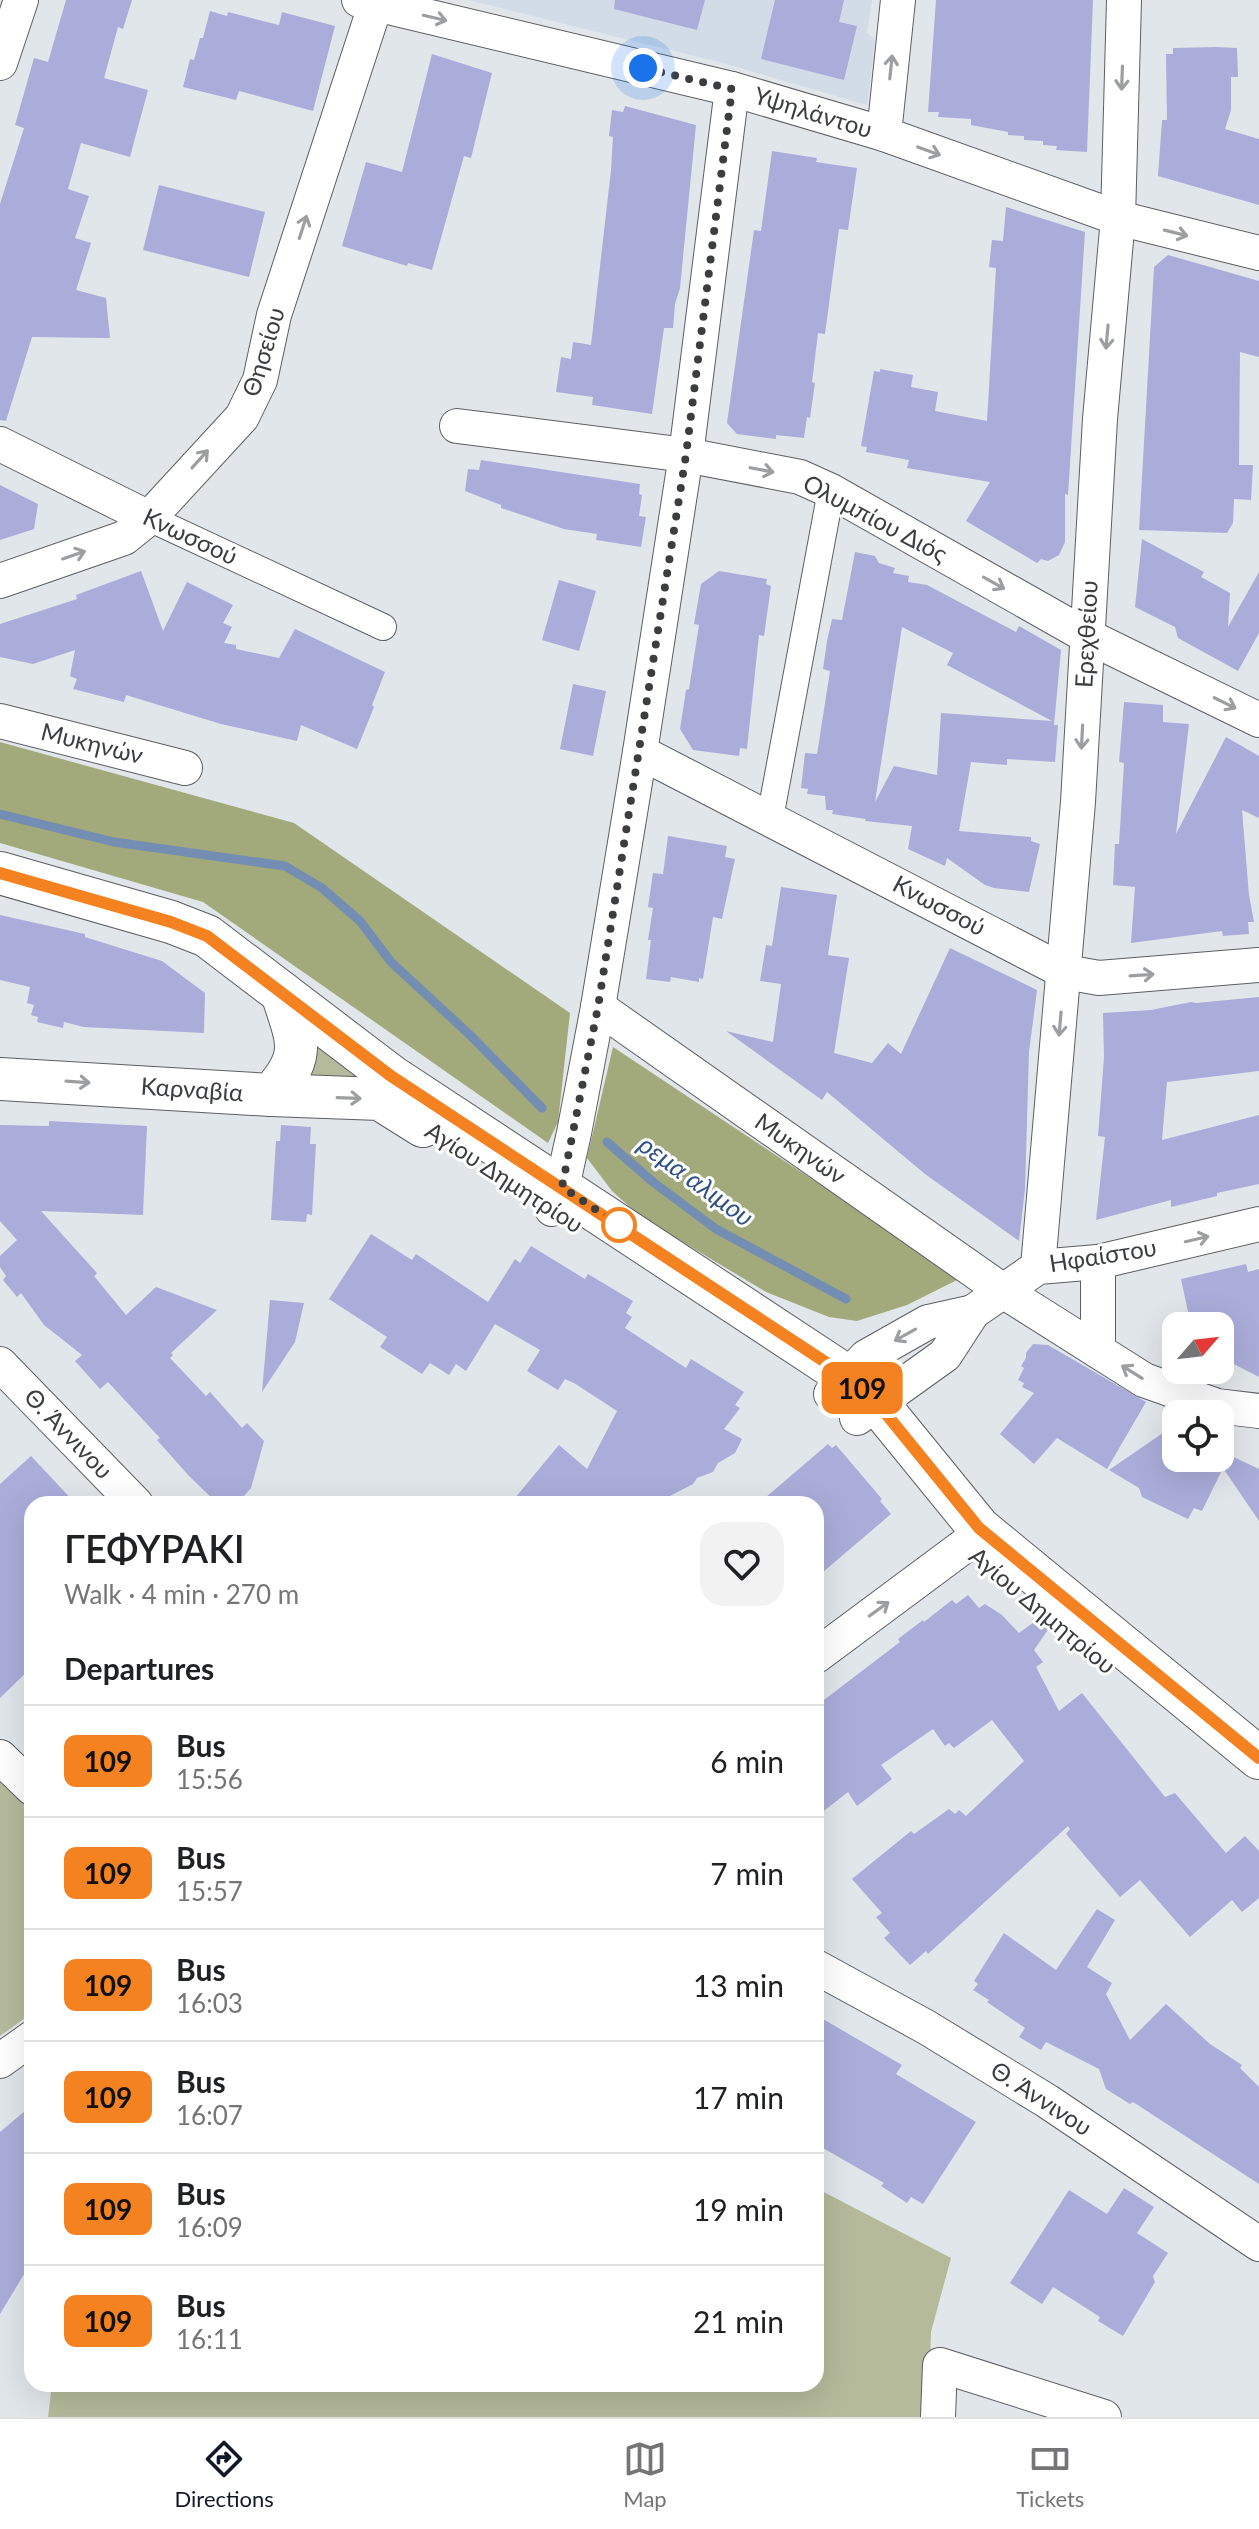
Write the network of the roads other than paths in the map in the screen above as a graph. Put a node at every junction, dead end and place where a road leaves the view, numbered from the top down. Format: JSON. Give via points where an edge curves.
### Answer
{"nodes":[{"id":1,"x":21,"y":0,"type":"edge"},
{"id":2,"x":898,"y":0,"type":"edge"},
{"id":3,"x":1124,"y":0,"type":"edge"},
{"id":4,"x":371,"y":1,"type":"edge"},
{"id":5,"x":0,"y":63,"type":"edge"},
{"id":6,"x":732,"y":89,"type":"junction"},
{"id":7,"x":884,"y":134,"type":"junction"},
{"id":8,"x":1118,"y":218,"type":"junction"},
{"id":9,"x":1259,"y":253,"type":"edge"},
{"id":10,"x":457,"y":426,"type":"dead end"},
{"id":11,"x":0,"y":444,"type":"edge"},
{"id":12,"x":686,"y":455,"type":"junction"},
{"id":13,"x":831,"y":491,"type":"junction"},
{"id":14,"x":149,"y":518,"type":"junction"},
{"id":15,"x":0,"y":581,"type":"edge"},
{"id":16,"x":383,"y":627,"type":"dead end"},
{"id":17,"x":1087,"y":636,"type":"junction"},
{"id":18,"x":1259,"y":720,"type":"edge"},
{"id":19,"x":0,"y":721,"type":"edge"},
{"id":20,"x":640,"y":752,"type":"junction"},
{"id":21,"x":185,"y":768,"type":"dead end"},
{"id":22,"x":770,"y":818,"type":"junction"},
{"id":23,"x":0,"y":873,"type":"edge"},
{"id":24,"x":1259,"y":965,"type":"edge"},
{"id":25,"x":1065,"y":972,"type":"junction"},
{"id":26,"x":282,"y":993,"type":"junction"},
{"id":27,"x":596,"y":1019,"type":"junction"},
{"id":28,"x":0,"y":1079,"type":"edge"},
{"id":29,"x":271,"y":1095,"type":"junction"},
{"id":30,"x":557,"y":1198,"type":"junction"},
{"id":31,"x":1259,"y":1224,"type":"edge"},
{"id":32,"x":1098,"y":1262,"type":"junction"},
{"id":33,"x":1038,"y":1267,"type":"junction"},
{"id":34,"x":1003,"y":1291,"type":"junction"},
{"id":35,"x":1098,"y":1351,"type":"junction"},
{"id":36,"x":0,"y":1364,"type":"edge"},
{"id":37,"x":854,"y":1398,"type":"junction"},
{"id":38,"x":1259,"y":1411,"type":"edge"},
{"id":39,"x":128,"y":1496,"type":"edge"},
{"id":40,"x":964,"y":1546,"type":"junction"},
{"id":41,"x":824,"y":1650,"type":"edge"},
{"id":42,"x":0,"y":1757,"type":"edge"},
{"id":43,"x":1259,"y":1758,"type":"edge"},
{"id":44,"x":24,"y":1780,"type":"edge"},
{"id":45,"x":1259,"y":1789,"type":"edge"},
{"id":46,"x":824,"y":1971,"type":"edge"},
{"id":47,"x":24,"y":2044,"type":"edge"},
{"id":48,"x":0,"y":2061,"type":"edge"},
{"id":49,"x":1259,"y":2244,"type":"edge"},
{"id":50,"x":938,"y":2417,"type":"edge"},
{"id":51,"x":1104,"y":2417,"type":"edge"}],
"edges":[{"from":1,"to":5,"type":"street"},
{"from":7,"to":2,"type":"street","one_way":true},
{"from":3,"to":8,"type":"street","name":"Ερεχθείου","one_way":true},
{"from":4,"to":6,"type":"street","name":"Υψηλάντου","one_way":true},
{"from":14,"to":4,"type":"street","name":"Θησείου","one_way":true,"via":[[242,417],[260,380],[274,315]]},
{"from":6,"to":7,"type":"street","name":"Υψηλάντου"},
{"from":6,"to":12,"type":"street"},
{"from":7,"to":8,"type":"street","name":"Υψηλάντου","one_way":true},
{"from":8,"to":9,"type":"street","name":"Υψηλάντου","one_way":true},
{"from":8,"to":17,"type":"street","name":"Ερεχθείου","one_way":true},
{"from":10,"to":12,"type":"street","name":"Ολυμπίου Διός"},
{"from":11,"to":14,"type":"street","name":"Κνωσσού"},
{"from":12,"to":13,"type":"street","name":"Ολυμπίου Διός","one_way":true,"via":[[800,477]]},
{"from":12,"to":20,"type":"street"},
{"from":13,"to":17,"type":"street","name":"Ολυμπίου Διός","one_way":true},
{"from":13,"to":22,"type":"street"},
{"from":15,"to":14,"type":"street","name":"Θησείου","one_way":true,"via":[[124,538]]},
{"from":14,"to":16,"type":"street","name":"Κνωσσού"},
{"from":17,"to":18,"type":"street","name":"Ολυμπίου Διός","one_way":true},
{"from":17,"to":25,"type":"street","name":"Ερεχθείου","one_way":true},
{"from":19,"to":21,"type":"street","name":"Μυκηνών"},
{"from":20,"to":22,"type":"street","name":"Κνωσσού"},
{"from":20,"to":27,"type":"street"},
{"from":22,"to":25,"type":"street","name":"Κνωσσού"},
{"from":23,"to":26,"type":"street","name":"Αγίου Δημητρίου","via":[[207,936]]},
{"from":25,"to":24,"type":"street","name":"Κνωσσού","one_way":true,"via":[[1099,978]]},
{"from":25,"to":33,"type":"street","name":"Ερεχθείου","one_way":true},
{"from":26,"to":29,"type":"street","name":"Καρναβία","via":[[297,1053],[287,1077]]},
{"from":26,"to":30,"type":"street","name":"Αγίου Δημητρίου"},
{"from":27,"to":30,"type":"street"},
{"from":27,"to":34,"type":"street","name":"Μυκηνών"},
{"from":28,"to":29,"type":"street","name":"Καρναβία","one_way":true},
{"from":29,"to":30,"type":"street","name":"Αγίου Δημητρίου","one_way":true,"via":[[380,1099]]},
{"from":30,"to":37,"type":"street","name":"Αγίου Δημητρίου"},
{"from":32,"to":31,"type":"street","name":"Ηφαίστου","one_way":true},
{"from":32,"to":33,"type":"street","name":"Ηφαίστου"},
{"from":32,"to":35,"type":"street"},
{"from":33,"to":34,"type":"street","name":"Ηφαίστου"},
{"from":34,"to":35,"type":"street","name":"Μυκηνών"},
{"from":34,"to":37,"type":"street","name":"Ηφαίστου","via":[[973,1312],[928,1322],[866,1357]]},
{"from":38,"to":35,"type":"street","name":"Μυκηνών","one_way":true,"via":[[1182,1396]]},
{"from":36,"to":39,"type":"street","name":"Θ. Άννινου"},
{"from":37,"to":40,"type":"street","name":"Αγίου Δημητρίου","via":[[918,1494]]},
{"from":37,"to":43,"type":"street","name":"Αγίου Δημητρίου","via":[[979,1528]]},
{"from":41,"to":40,"type":"street","one_way":true},
{"from":40,"to":45,"type":"street","name":"Αγίου Δημητρίου"},
{"from":42,"to":44,"type":"street"},
{"from":46,"to":49,"type":"street","name":"Θ. Άννινου","via":[[1047,2101]]},
{"from":47,"to":48,"type":"street"},
{"from":50,"to":51,"type":"street","via":[[940,2365]]}]}
